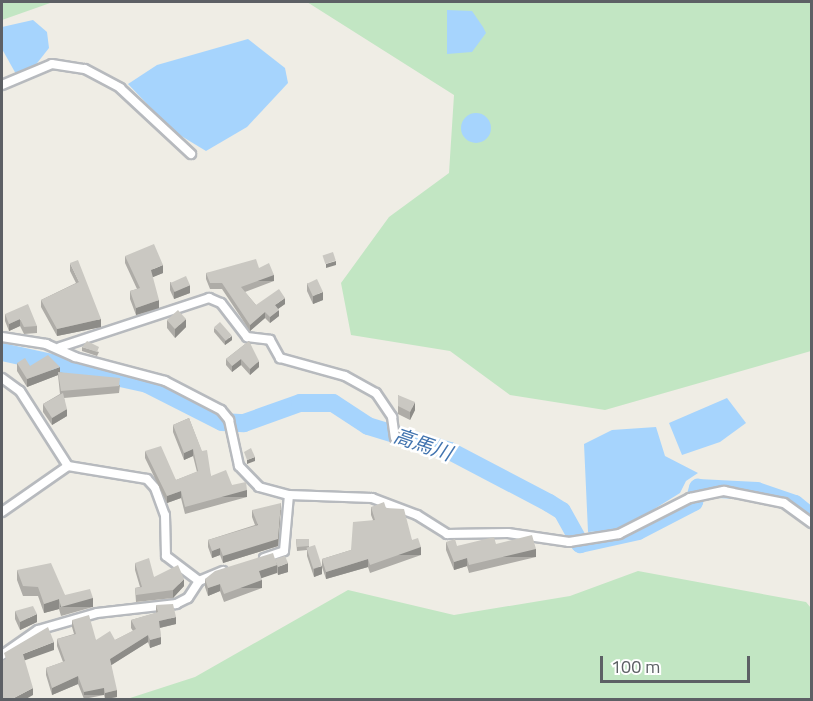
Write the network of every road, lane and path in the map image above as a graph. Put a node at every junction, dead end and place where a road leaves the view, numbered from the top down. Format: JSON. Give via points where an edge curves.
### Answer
{"nodes":[{"id":1,"x":2,"y":85,"type":"edge"},
{"id":2,"x":191,"y":154,"type":"dead end"},
{"id":3,"x":2,"y":337,"type":"edge"},
{"id":4,"x":60,"y":347,"type":"junction"},
{"id":5,"x":2,"y":378,"type":"edge"},
{"id":6,"x":394,"y":438,"type":"dead end"},
{"id":7,"x":68,"y":466,"type":"junction"},
{"id":8,"x":289,"y":495,"type":"junction"},
{"id":9,"x":2,"y":512,"type":"edge"},
{"id":10,"x":812,"y":523,"type":"edge"},
{"id":11,"x":257,"y":561,"type":"edge"},
{"id":12,"x":237,"y":567,"type":"edge"},
{"id":13,"x":199,"y":581,"type":"junction"},
{"id":14,"x":2,"y":655,"type":"edge"}],
"edges":[{"from":1,"to":2,"type":"street","via":[[52,64],[85,69],[120,88]]},
{"from":3,"to":4,"type":"street"},
{"from":4,"to":6,"type":"street","via":[[209,298],[221,303],[247,337],[270,340],[280,358],[345,376],[376,393],[390,414]]},
{"from":4,"to":8,"type":"street","via":[[75,357],[165,381],[221,410],[229,420],[236,459],[251,483]]},
{"from":5,"to":7,"type":"street","via":[[20,391]]},
{"from":7,"to":9,"type":"street"},
{"from":7,"to":13,"type":"street","via":[[147,480],[165,515],[166,556]]},
{"from":8,"to":10,"type":"street","via":[[372,498],[447,534],[508,533],[569,542],[619,534],[690,498],[724,491],[784,503]]},
{"from":8,"to":11,"type":"street","via":[[284,551]]},
{"from":12,"to":13,"type":"street"},
{"from":13,"to":14,"type":"street","via":[[188,598],[176,604],[97,613],[39,630]]}]}
